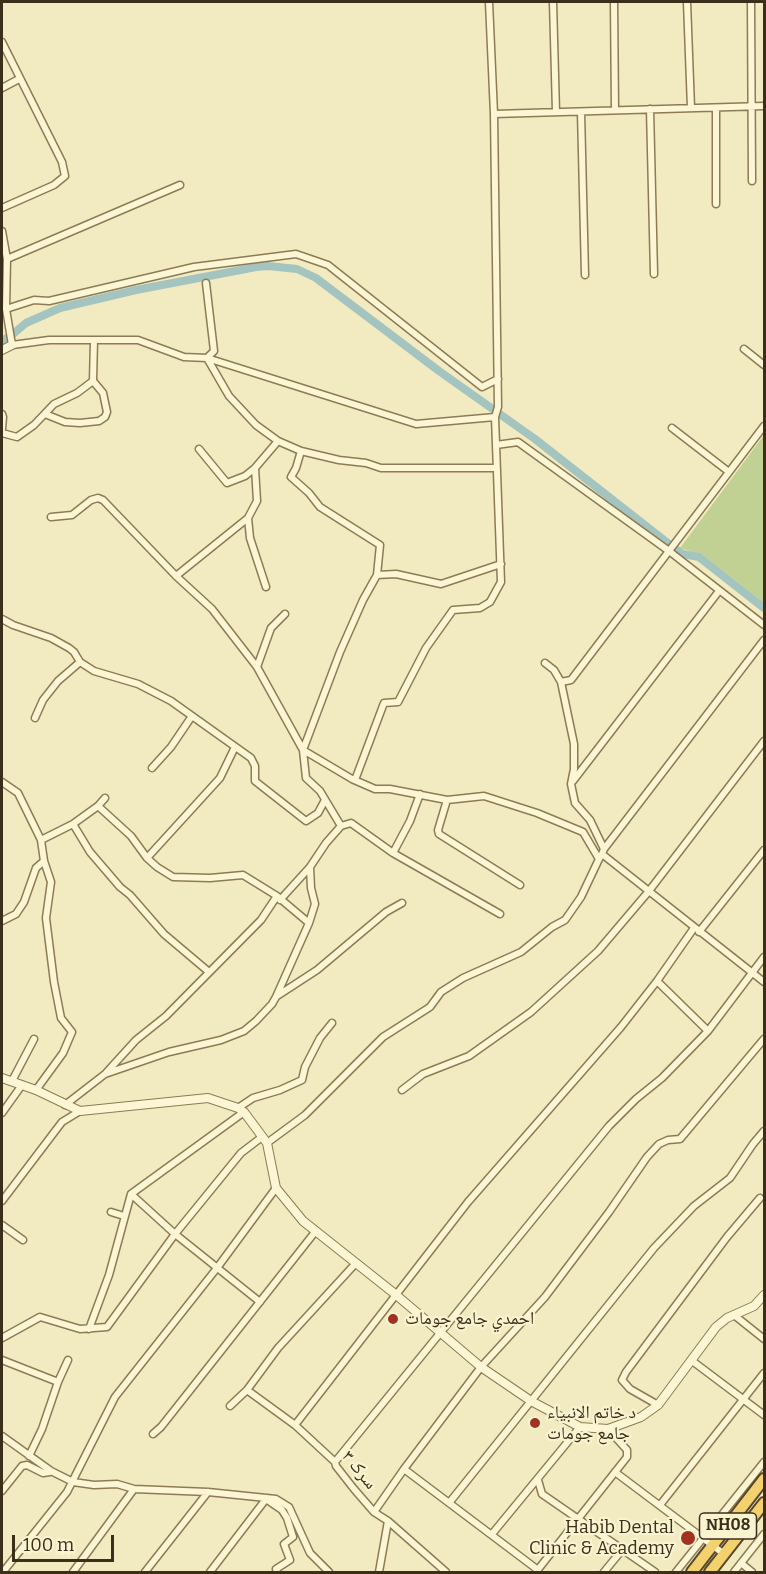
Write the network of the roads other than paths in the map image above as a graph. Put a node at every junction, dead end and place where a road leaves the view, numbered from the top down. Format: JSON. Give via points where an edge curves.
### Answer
{"nodes":[{"id":1,"x":489,"y":2,"type":"edge"},
{"id":2,"x":553,"y":2,"type":"edge"},
{"id":3,"x":614,"y":2,"type":"edge"},
{"id":4,"x":687,"y":2,"type":"edge"},
{"id":5,"x":751,"y":2,"type":"edge"},
{"id":6,"x":2,"y":42,"type":"edge"},
{"id":7,"x":19,"y":79,"type":"junction"},
{"id":8,"x":2,"y":88,"type":"edge"},
{"id":9,"x":765,"y":106,"type":"edge"},
{"id":10,"x":751,"y":107,"type":"junction"},
{"id":11,"x":691,"y":108,"type":"junction"},
{"id":12,"x":716,"y":108,"type":"junction"},
{"id":13,"x":650,"y":109,"type":"junction"},
{"id":14,"x":615,"y":110,"type":"junction"},
{"id":15,"x":556,"y":112,"type":"junction"},
{"id":16,"x":581,"y":112,"type":"junction"},
{"id":17,"x":494,"y":114,"type":"junction"},
{"id":18,"x":752,"y":181,"type":"dead end"},
{"id":19,"x":180,"y":185,"type":"dead end"},
{"id":20,"x":716,"y":204,"type":"dead end"},
{"id":21,"x":2,"y":208,"type":"edge"},
{"id":22,"x":2,"y":231,"type":"edge"},
{"id":23,"x":7,"y":259,"type":"junction"},
{"id":24,"x":654,"y":274,"type":"dead end"},
{"id":25,"x":585,"y":275,"type":"dead end"},
{"id":26,"x":207,"y":283,"type":"dead end"},
{"id":27,"x":6,"y":309,"type":"junction"},
{"id":28,"x":9,"y":328,"type":"junction"},
{"id":29,"x":2,"y":332,"type":"edge"},
{"id":30,"x":94,"y":340,"type":"junction"},
{"id":31,"x":11,"y":341,"type":"junction"},
{"id":32,"x":744,"y":349,"type":"dead end"},
{"id":33,"x":2,"y":350,"type":"edge"},
{"id":34,"x":207,"y":358,"type":"junction"},
{"id":35,"x":765,"y":365,"type":"edge"},
{"id":36,"x":498,"y":378,"type":"junction"},
{"id":37,"x":93,"y":381,"type":"junction"},
{"id":38,"x":2,"y":414,"type":"edge"},
{"id":39,"x":45,"y":414,"type":"junction"},
{"id":40,"x":495,"y":417,"type":"junction"},
{"id":41,"x":765,"y":426,"type":"edge"},
{"id":42,"x":672,"y":428,"type":"dead end"},
{"id":43,"x":2,"y":431,"type":"edge"},
{"id":44,"x":278,"y":441,"type":"junction"},
{"id":45,"x":496,"y":445,"type":"junction"},
{"id":46,"x":199,"y":449,"type":"dead end"},
{"id":47,"x":301,"y":451,"type":"junction"},
{"id":48,"x":255,"y":468,"type":"junction"},
{"id":49,"x":496,"y":468,"type":"junction"},
{"id":50,"x":729,"y":472,"type":"junction"},
{"id":51,"x":51,"y":517,"type":"dead end"},
{"id":52,"x":248,"y":518,"type":"junction"},
{"id":53,"x":671,"y":547,"type":"junction"},
{"id":54,"x":501,"y":564,"type":"junction"},
{"id":55,"x":377,"y":575,"type":"junction"},
{"id":56,"x":176,"y":576,"type":"junction"},
{"id":57,"x":266,"y":587,"type":"dead end"},
{"id":58,"x":719,"y":591,"type":"junction"},
{"id":59,"x":285,"y":614,"type":"dead end"},
{"id":60,"x":2,"y":619,"type":"edge"},
{"id":61,"x":765,"y":625,"type":"edge"},
{"id":62,"x":765,"y":640,"type":"edge"},
{"id":63,"x":80,"y":662,"type":"junction"},
{"id":64,"x":545,"y":663,"type":"dead end"},
{"id":65,"x":257,"y":667,"type":"junction"},
{"id":66,"x":561,"y":682,"type":"junction"},
{"id":67,"x":192,"y":716,"type":"junction"},
{"id":68,"x":35,"y":718,"type":"dead end"},
{"id":69,"x":765,"y":741,"type":"edge"},
{"id":70,"x":235,"y":747,"type":"junction"},
{"id":71,"x":303,"y":750,"type":"junction"},
{"id":72,"x":152,"y":768,"type":"dead end"},
{"id":73,"x":355,"y":780,"type":"junction"},
{"id":74,"x":2,"y":782,"type":"edge"},
{"id":75,"x":571,"y":784,"type":"junction"},
{"id":76,"x":420,"y":795,"type":"junction"},
{"id":77,"x":105,"y":798,"type":"dead end"},
{"id":78,"x":325,"y":800,"type":"junction"},
{"id":79,"x":447,"y":800,"type":"junction"},
{"id":80,"x":98,"y":806,"type":"junction"},
{"id":81,"x":73,"y":824,"type":"junction"},
{"id":82,"x":341,"y":825,"type":"junction"},
{"id":83,"x":41,"y":840,"type":"junction"},
{"id":84,"x":765,"y":849,"type":"edge"},
{"id":85,"x":393,"y":853,"type":"junction"},
{"id":86,"x":602,"y":854,"type":"junction"},
{"id":87,"x":147,"y":858,"type":"junction"},
{"id":88,"x":44,"y":861,"type":"junction"},
{"id":89,"x":310,"y":867,"type":"junction"},
{"id":90,"x":520,"y":885,"type":"dead end"},
{"id":91,"x":649,"y":891,"type":"junction"},
{"id":92,"x":279,"y":898,"type":"junction"},
{"id":93,"x":402,"y":903,"type":"dead end"},
{"id":94,"x":500,"y":914,"type":"dead end"},
{"id":95,"x":2,"y":921,"type":"edge"},
{"id":96,"x":309,"y":923,"type":"junction"},
{"id":97,"x":697,"y":930,"type":"junction"},
{"id":98,"x":765,"y":957,"type":"edge"},
{"id":99,"x":209,"y":972,"type":"junction"},
{"id":100,"x":752,"y":972,"type":"junction"},
{"id":101,"x":657,"y":981,"type":"junction"},
{"id":102,"x":765,"y":982,"type":"edge"},
{"id":103,"x":276,"y":997,"type":"junction"},
{"id":104,"x":332,"y":1023,"type":"dead end"},
{"id":105,"x":708,"y":1031,"type":"junction"},
{"id":106,"x":34,"y":1039,"type":"dead end"},
{"id":107,"x":765,"y":1040,"type":"edge"},
{"id":108,"x":105,"y":1074,"type":"junction"},
{"id":109,"x":2,"y":1078,"type":"edge"},
{"id":110,"x":12,"y":1081,"type":"junction"},
{"id":111,"x":22,"y":1085,"type":"junction"},
{"id":112,"x":36,"y":1090,"type":"junction"},
{"id":113,"x":402,"y":1090,"type":"dead end"},
{"id":114,"x":65,"y":1105,"type":"junction"},
{"id":115,"x":241,"y":1110,"type":"junction"},
{"id":116,"x":80,"y":1111,"type":"junction"},
{"id":117,"x":2,"y":1113,"type":"edge"},
{"id":118,"x":765,"y":1131,"type":"edge"},
{"id":119,"x":265,"y":1140,"type":"junction"},
{"id":120,"x":276,"y":1188,"type":"junction"},
{"id":121,"x":131,"y":1194,"type":"junction"},
{"id":122,"x":760,"y":1198,"type":"dead end"},
{"id":123,"x":2,"y":1201,"type":"edge"},
{"id":124,"x":111,"y":1212,"type":"dead end"},
{"id":125,"x":124,"y":1216,"type":"junction"},
{"id":126,"x":2,"y":1225,"type":"edge"},
{"id":127,"x":315,"y":1232,"type":"junction"},
{"id":128,"x":176,"y":1234,"type":"junction"},
{"id":129,"x":23,"y":1240,"type":"dead end"},
{"id":130,"x":356,"y":1263,"type":"junction"},
{"id":131,"x":217,"y":1268,"type":"junction"},
{"id":132,"x":395,"y":1294,"type":"junction"},
{"id":133,"x":765,"y":1295,"type":"edge"},
{"id":134,"x":260,"y":1302,"type":"junction"},
{"id":135,"x":734,"y":1316,"type":"junction"},
{"id":136,"x":89,"y":1329,"type":"junction"},
{"id":137,"x":440,"y":1332,"type":"junction"},
{"id":138,"x":2,"y":1338,"type":"edge"},
{"id":139,"x":765,"y":1339,"type":"edge"},
{"id":140,"x":2,"y":1360,"type":"edge"},
{"id":141,"x":68,"y":1360,"type":"dead end"},
{"id":142,"x":691,"y":1360,"type":"junction"},
{"id":143,"x":481,"y":1367,"type":"junction"},
{"id":144,"x":765,"y":1373,"type":"edge"},
{"id":145,"x":58,"y":1382,"type":"junction"},
{"id":146,"x":247,"y":1390,"type":"junction"},
{"id":147,"x":744,"y":1399,"type":"junction"},
{"id":148,"x":531,"y":1401,"type":"junction"},
{"id":149,"x":658,"y":1405,"type":"junction"},
{"id":150,"x":230,"y":1406,"type":"dead end"},
{"id":151,"x":765,"y":1415,"type":"edge"},
{"id":152,"x":295,"y":1425,"type":"junction"},
{"id":153,"x":580,"y":1427,"type":"junction"},
{"id":154,"x":608,"y":1429,"type":"junction"},
{"id":155,"x":153,"y":1434,"type":"dead end"},
{"id":156,"x":2,"y":1436,"type":"edge"},
{"id":157,"x":29,"y":1456,"type":"junction"},
{"id":158,"x":335,"y":1462,"type":"junction"},
{"id":159,"x":765,"y":1462,"type":"edge"},
{"id":160,"x":404,"y":1469,"type":"junction"},
{"id":161,"x":51,"y":1472,"type":"junction"},
{"id":162,"x":615,"y":1472,"type":"junction"},
{"id":163,"x":765,"y":1479,"type":"edge"},
{"id":164,"x":538,"y":1480,"type":"junction"},
{"id":165,"x":73,"y":1482,"type":"junction"},
{"id":166,"x":134,"y":1489,"type":"junction"},
{"id":167,"x":2,"y":1491,"type":"edge"},
{"id":168,"x":208,"y":1492,"type":"junction"},
{"id":169,"x":266,"y":1499,"type":"junction"},
{"id":170,"x":449,"y":1503,"type":"junction"},
{"id":171,"x":765,"y":1503,"type":"edge"},
{"id":172,"x":660,"y":1505,"type":"junction"},
{"id":173,"x":374,"y":1512,"type":"junction"},
{"id":174,"x":578,"y":1520,"type":"junction"},
{"id":175,"x":388,"y":1521,"type":"junction"},
{"id":176,"x":492,"y":1534,"type":"junction"},
{"id":177,"x":765,"y":1534,"type":"edge"},
{"id":178,"x":703,"y":1538,"type":"junction"},
{"id":179,"x":713,"y":1546,"type":"junction"},
{"id":180,"x":622,"y":1550,"type":"junction"},
{"id":181,"x":724,"y":1554,"type":"junction"},
{"id":182,"x":741,"y":1563,"type":"junction"},
{"id":183,"x":537,"y":1571,"type":"edge"},
{"id":184,"x":3,"y":1572,"type":"edge"},
{"id":185,"x":73,"y":1572,"type":"edge"},
{"id":186,"x":145,"y":1572,"type":"edge"},
{"id":187,"x":210,"y":1572,"type":"edge"},
{"id":188,"x":277,"y":1572,"type":"edge"},
{"id":189,"x":329,"y":1572,"type":"edge"},
{"id":190,"x":380,"y":1572,"type":"edge"},
{"id":191,"x":446,"y":1572,"type":"edge"},
{"id":192,"x":604,"y":1572,"type":"edge"},
{"id":193,"x":655,"y":1572,"type":"edge"},
{"id":194,"x":676,"y":1572,"type":"edge"},
{"id":195,"x":692,"y":1572,"type":"edge"},
{"id":196,"x":710,"y":1572,"type":"edge"},
{"id":197,"x":734,"y":1572,"type":"edge"},
{"id":198,"x":752,"y":1572,"type":"edge"}],
"edges":[{"from":1,"to":17,"type":"street"},
{"from":2,"to":15,"type":"street"},
{"from":3,"to":14,"type":"street"},
{"from":4,"to":11,"type":"street"},
{"from":5,"to":10,"type":"street"},
{"from":6,"to":7,"type":"street"},
{"from":7,"to":8,"type":"street"},
{"from":7,"to":21,"type":"street","via":[[62,162],[65,176],[54,185]]},
{"from":9,"to":10,"type":"street"},
{"from":10,"to":12,"type":"street"},
{"from":10,"to":18,"type":"street"},
{"from":11,"to":12,"type":"street"},
{"from":11,"to":13,"type":"street"},
{"from":12,"to":20,"type":"street"},
{"from":13,"to":14,"type":"street"},
{"from":13,"to":24,"type":"street"},
{"from":14,"to":16,"type":"street"},
{"from":15,"to":16,"type":"street"},
{"from":15,"to":17,"type":"street"},
{"from":16,"to":25,"type":"street"},
{"from":17,"to":36,"type":"street"},
{"from":19,"to":23,"type":"street"},
{"from":22,"to":23,"type":"street"},
{"from":23,"to":27,"type":"street"},
{"from":26,"to":34,"type":"street","via":[[214,351]]},
{"from":27,"to":28,"type":"street"},
{"from":27,"to":36,"type":"street","via":[[194,267],[296,254],[328,266],[482,387]]},
{"from":28,"to":29,"type":"street"},
{"from":28,"to":31,"type":"street"},
{"from":30,"to":31,"type":"street"},
{"from":30,"to":34,"type":"street","via":[[138,340],[184,357]]},
{"from":30,"to":37,"type":"street"},
{"from":31,"to":33,"type":"street"},
{"from":32,"to":35,"type":"street"},
{"from":34,"to":40,"type":"street","via":[[416,423]]},
{"from":34,"to":44,"type":"street","via":[[229,396],[256,425]]},
{"from":36,"to":40,"type":"street"},
{"from":37,"to":39,"type":"street","via":[[54,404]]},
{"from":37,"to":39,"type":"street","via":[[103,393],[105,417],[80,423]]},
{"from":38,"to":43,"type":"street"},
{"from":39,"to":43,"type":"street","via":[[17,437]]},
{"from":40,"to":45,"type":"street"},
{"from":41,"to":50,"type":"street"},
{"from":42,"to":50,"type":"street"},
{"from":44,"to":47,"type":"street"},
{"from":44,"to":48,"type":"street"},
{"from":45,"to":49,"type":"street"},
{"from":45,"to":53,"type":"street","via":[[518,442]]},
{"from":46,"to":48,"type":"street","via":[[227,483]]},
{"from":47,"to":49,"type":"street","via":[[381,468]]},
{"from":47,"to":55,"type":"street","via":[[291,477],[320,507],[380,545]]},
{"from":48,"to":52,"type":"street","via":[[257,501]]},
{"from":49,"to":54,"type":"street"},
{"from":50,"to":53,"type":"street"},
{"from":51,"to":56,"type":"street","via":[[72,515],[91,500],[103,500]]},
{"from":52,"to":56,"type":"street"},
{"from":52,"to":57,"type":"street","via":[[250,538]]},
{"from":53,"to":58,"type":"street"},
{"from":53,"to":66,"type":"street","via":[[571,680]]},
{"from":54,"to":55,"type":"street","via":[[441,584],[396,574]]},
{"from":54,"to":73,"type":"street","via":[[501,582],[490,602],[480,608],[453,610],[426,648],[398,702],[384,703]]},
{"from":55,"to":71,"type":"street","via":[[340,652]]},
{"from":56,"to":65,"type":"street","via":[[212,609]]},
{"from":58,"to":61,"type":"street"},
{"from":58,"to":75,"type":"street"},
{"from":59,"to":65,"type":"street","via":[[271,628]]},
{"from":60,"to":63,"type":"street","via":[[51,638],[74,652]]},
{"from":62,"to":86,"type":"street"},
{"from":63,"to":67,"type":"street","via":[[94,671],[145,687]]},
{"from":63,"to":68,"type":"street","via":[[58,681]]},
{"from":64,"to":66,"type":"street"},
{"from":65,"to":71,"type":"street"},
{"from":66,"to":75,"type":"street","via":[[573,744]]},
{"from":67,"to":70,"type":"street"},
{"from":67,"to":72,"type":"street"},
{"from":69,"to":91,"type":"street"},
{"from":70,"to":78,"type":"street","via":[[251,758],[255,781],[306,822],[318,813]]},
{"from":70,"to":87,"type":"street","via":[[220,778]]},
{"from":71,"to":73,"type":"street"},
{"from":71,"to":78,"type":"street","via":[[306,778]]},
{"from":73,"to":76,"type":"street","via":[[375,789]]},
{"from":74,"to":83,"type":"street","via":[[18,793]]},
{"from":75,"to":86,"type":"street","via":[[575,803],[591,820]]},
{"from":76,"to":79,"type":"street"},
{"from":76,"to":85,"type":"street"},
{"from":77,"to":80,"type":"street"},
{"from":78,"to":82,"type":"street"},
{"from":79,"to":86,"type":"street","via":[[484,796],[537,813],[583,832]]},
{"from":79,"to":90,"type":"street","via":[[439,834]]},
{"from":80,"to":81,"type":"street"},
{"from":80,"to":87,"type":"street","via":[[131,836]]},
{"from":81,"to":83,"type":"street"},
{"from":81,"to":99,"type":"street","via":[[90,852],[120,887],[164,934]]},
{"from":82,"to":85,"type":"street","via":[[351,823]]},
{"from":82,"to":89,"type":"street"},
{"from":83,"to":88,"type":"street"},
{"from":84,"to":97,"type":"street"},
{"from":85,"to":94,"type":"street"},
{"from":86,"to":91,"type":"street"},
{"from":86,"to":119,"type":"street","via":[[565,920],[520,952],[441,992],[430,1008],[382,1037],[305,1115]]},
{"from":87,"to":92,"type":"street","via":[[173,877],[243,875]]},
{"from":88,"to":95,"type":"street","via":[[36,868],[16,914]]},
{"from":88,"to":112,"type":"street","via":[[51,882],[46,918],[54,982],[61,1018],[72,1032],[63,1053]]},
{"from":89,"to":92,"type":"street"},
{"from":89,"to":96,"type":"street","via":[[315,904]]},
{"from":91,"to":97,"type":"street"},
{"from":91,"to":113,"type":"street","via":[[598,951],[531,1012],[469,1056],[423,1074]]},
{"from":92,"to":96,"type":"street"},
{"from":92,"to":99,"type":"street"},
{"from":93,"to":103,"type":"street"},
{"from":96,"to":103,"type":"street"},
{"from":97,"to":100,"type":"street"},
{"from":97,"to":101,"type":"street"},
{"from":98,"to":100,"type":"street"},
{"from":99,"to":108,"type":"street"},
{"from":100,"to":102,"type":"street"},
{"from":100,"to":105,"type":"street"},
{"from":101,"to":105,"type":"street"},
{"from":101,"to":132,"type":"street","via":[[468,1202]]},
{"from":103,"to":108,"type":"street","via":[[244,1031]]},
{"from":104,"to":115,"type":"street","via":[[320,1038],[302,1080],[253,1098]]},
{"from":105,"to":137,"type":"street","via":[[609,1126]]},
{"from":106,"to":110,"type":"street"},
{"from":107,"to":143,"type":"street","via":[[680,1139],[659,1144],[647,1157],[545,1298]]},
{"from":108,"to":114,"type":"street"},
{"from":109,"to":110,"type":"street"},
{"from":110,"to":111,"type":"street"},
{"from":111,"to":112,"type":"street"},
{"from":111,"to":117,"type":"street"},
{"from":112,"to":114,"type":"street"},
{"from":114,"to":116,"type":"street"},
{"from":115,"to":116,"type":"street","via":[[208,1098]]},
{"from":115,"to":119,"type":"street"},
{"from":115,"to":121,"type":"street"},
{"from":116,"to":123,"type":"street","via":[[62,1122]]},
{"from":118,"to":148,"type":"street","via":[[730,1178],[694,1206],[654,1248]]},
{"from":119,"to":120,"type":"street"},
{"from":119,"to":128,"type":"street","via":[[241,1153]]},
{"from":120,"to":127,"type":"street"},
{"from":120,"to":131,"type":"street"},
{"from":121,"to":125,"type":"street"},
{"from":121,"to":128,"type":"street"},
{"from":122,"to":149,"type":"street","via":[[622,1380]]},
{"from":124,"to":125,"type":"street"},
{"from":125,"to":136,"type":"street","via":[[109,1275]]},
{"from":126,"to":129,"type":"street"},
{"from":127,"to":130,"type":"street"},
{"from":127,"to":134,"type":"street"},
{"from":128,"to":131,"type":"street"},
{"from":128,"to":136,"type":"street","via":[[107,1327]]},
{"from":130,"to":132,"type":"street"},
{"from":130,"to":146,"type":"street","via":[[279,1348]]},
{"from":131,"to":134,"type":"street"},
{"from":131,"to":165,"type":"street","via":[[115,1397]]},
{"from":132,"to":137,"type":"street"},
{"from":132,"to":152,"type":"street"},
{"from":133,"to":135,"type":"street"},
{"from":134,"to":155,"type":"street"},
{"from":135,"to":139,"type":"street"},
{"from":135,"to":142,"type":"street","via":[[716,1327]]},
{"from":136,"to":138,"type":"street","via":[[40,1317]]},
{"from":137,"to":143,"type":"street"},
{"from":137,"to":158,"type":"street"},
{"from":140,"to":145,"type":"street"},
{"from":141,"to":145,"type":"street"},
{"from":142,"to":147,"type":"street"},
{"from":142,"to":149,"type":"street"},
{"from":143,"to":148,"type":"street"},
{"from":143,"to":160,"type":"street"},
{"from":144,"to":147,"type":"street"},
{"from":145,"to":157,"type":"street"},
{"from":146,"to":150,"type":"street"},
{"from":146,"to":152,"type":"street","name":"سرک ۳"},
{"from":147,"to":151,"type":"street"},
{"from":147,"to":172,"type":"street"},
{"from":148,"to":153,"type":"street"},
{"from":148,"to":170,"type":"street"},
{"from":149,"to":154,"type":"street","via":[[641,1417]]},
{"from":152,"to":158,"type":"street","name":"سرک ۳"},
{"from":153,"to":154,"type":"street"},
{"from":153,"to":164,"type":"street"},
{"from":154,"to":162,"type":"street","via":[[628,1453]]},
{"from":156,"to":157,"type":"street"},
{"from":157,"to":161,"type":"street"},
{"from":158,"to":173,"type":"street","name":"سرک ۳"},
{"from":159,"to":178,"type":"street"},
{"from":160,"to":170,"type":"street"},
{"from":160,"to":173,"type":"street"},
{"from":161,"to":165,"type":"street"},
{"from":161,"to":167,"type":"street","via":[[22,1466]]},
{"from":162,"to":172,"type":"street"},
{"from":162,"to":174,"type":"street"},
{"from":163,"to":179,"type":"highway","number":"NH08"},
{"from":164,"to":174,"type":"street","via":[[542,1494]]},
{"from":164,"to":176,"type":"street"},
{"from":165,"to":166,"type":"street","via":[[117,1484]]},
{"from":165,"to":184,"type":"street"},
{"from":166,"to":168,"type":"street"},
{"from":166,"to":185,"type":"street"},
{"from":168,"to":169,"type":"street"},
{"from":168,"to":186,"type":"street"},
{"from":169,"to":187,"type":"street"},
{"from":169,"to":188,"type":"street","via":[[282,1510],[293,1538],[284,1544],[290,1560]]},
{"from":169,"to":189,"type":"street","via":[[276,1499],[289,1507],[310,1553]]},
{"from":170,"to":176,"type":"street"},
{"from":171,"to":181,"type":"highway","number":"NH08"},
{"from":172,"to":178,"type":"street"},
{"from":173,"to":175,"type":"street","name":"سرک ۳"},
{"from":174,"to":180,"type":"street"},
{"from":174,"to":183,"type":"street"},
{"from":175,"to":190,"type":"street"},
{"from":175,"to":191,"type":"street","name":"سرک ۳"},
{"from":176,"to":183,"type":"street"},
{"from":177,"to":182,"type":"street"},
{"from":178,"to":179,"type":"street"},
{"from":178,"to":194,"type":"street"},
{"from":179,"to":181,"type":"street"},
{"from":179,"to":195,"type":"highway","number":"NH08"},
{"from":180,"to":192,"type":"street"},
{"from":180,"to":193,"type":"street"},
{"from":181,"to":196,"type":"highway","number":"NH08"},
{"from":182,"to":197,"type":"street"},
{"from":182,"to":198,"type":"street"}]}
